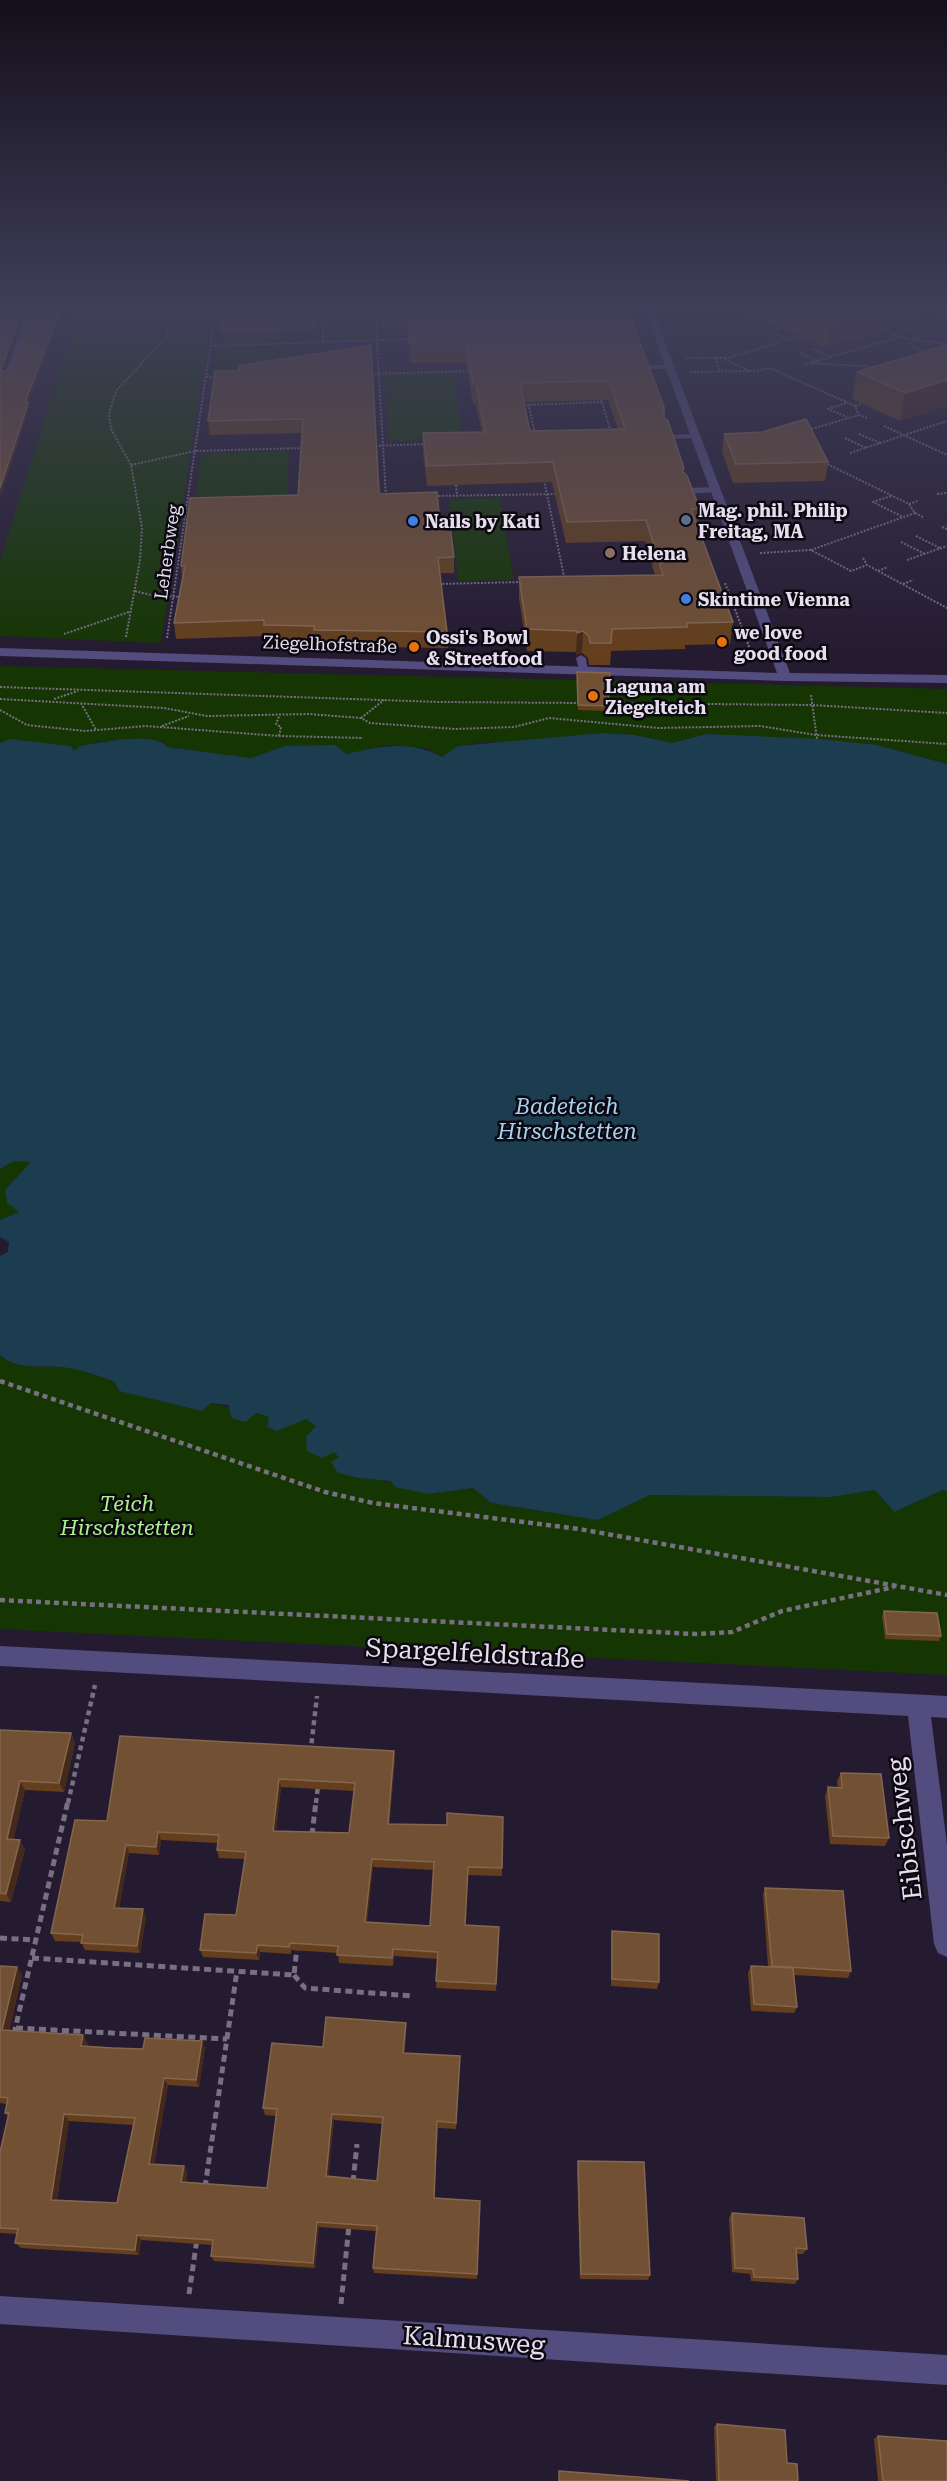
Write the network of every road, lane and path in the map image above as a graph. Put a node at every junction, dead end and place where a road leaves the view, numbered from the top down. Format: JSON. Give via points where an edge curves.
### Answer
{"nodes":[{"id":1,"x":111,"y":424,"type":"edge"},
{"id":2,"x":199,"y":424,"type":"edge"},
{"id":3,"x":382,"y":424,"type":"edge"},
{"id":4,"x":533,"y":424,"type":"edge"},
{"id":5,"x":608,"y":424,"type":"edge"},
{"id":6,"x":691,"y":424,"type":"edge"},
{"id":7,"x":830,"y":424,"type":"edge"},
{"id":8,"x":938,"y":424,"type":"edge"},
{"id":9,"x":884,"y":426,"type":"edge"},
{"id":10,"x":805,"y":432,"type":"edge"},
{"id":11,"x":859,"y":434,"type":"dead end"},
{"id":12,"x":904,"y":435,"type":"junction"},
{"id":13,"x":696,"y":436,"type":"junction"},
{"id":14,"x":668,"y":437,"type":"edge"},
{"id":15,"x":845,"y":438,"type":"dead end"},
{"id":16,"x":613,"y":439,"type":"edge"},
{"id":17,"x":536,"y":441,"type":"edge"},
{"id":18,"x":880,"y":443,"type":"junction"},
{"id":19,"x":430,"y":444,"type":"edge"},
{"id":20,"x":372,"y":446,"type":"edge"},
{"id":21,"x":383,"y":446,"type":"junction"},
{"id":22,"x":314,"y":448,"type":"edge"},
{"id":23,"x":866,"y":448,"type":"junction"},
{"id":24,"x":195,"y":451,"type":"junction"},
{"id":25,"x":850,"y":453,"type":"dead end"},
{"id":26,"x":947,"y":455,"type":"edge"},
{"id":27,"x":817,"y":459,"type":"edge"},
{"id":28,"x":833,"y":459,"type":"dead end"},
{"id":29,"x":824,"y":462,"type":"junction"},
{"id":30,"x":131,"y":465,"type":"junction"},
{"id":31,"x":855,"y":470,"type":"dead end"},
{"id":32,"x":543,"y":473,"type":"edge"},
{"id":33,"x":846,"y":473,"type":"junction"},
{"id":34,"x":456,"y":485,"type":"edge"},
{"id":35,"x":715,"y":490,"type":"junction"},
{"id":36,"x":895,"y":490,"type":"dead end"},
{"id":37,"x":686,"y":491,"type":"edge"},
{"id":38,"x":946,"y":492,"type":"edge"},
{"id":39,"x":886,"y":493,"type":"junction"},
{"id":40,"x":547,"y":494,"type":"junction"},
{"id":41,"x":559,"y":494,"type":"edge"},
{"id":42,"x":937,"y":494,"type":"dead end"},
{"id":43,"x":434,"y":496,"type":"edge"},
{"id":44,"x":457,"y":496,"type":"junction"},
{"id":45,"x":892,"y":496,"type":"junction"},
{"id":46,"x":375,"y":498,"type":"edge"},
{"id":47,"x":386,"y":498,"type":"junction"},
{"id":48,"x":918,"y":501,"type":"dead end"},
{"id":49,"x":188,"y":502,"type":"junction"},
{"id":50,"x":196,"y":502,"type":"edge"},
{"id":51,"x":909,"y":504,"type":"junction"},
{"id":52,"x":387,"y":506,"type":"edge"},
{"id":53,"x":915,"y":513,"type":"junction"},
{"id":54,"x":923,"y":517,"type":"dead end"},
{"id":55,"x":904,"y":518,"type":"junction"},
{"id":56,"x":942,"y":527,"type":"dead end"},
{"id":57,"x":947,"y":529,"type":"edge"},
{"id":58,"x":916,"y":536,"type":"dead end"},
{"id":59,"x":901,"y":542,"type":"dead end"},
{"id":60,"x":947,"y":546,"type":"edge"},
{"id":61,"x":940,"y":548,"type":"junction"},
{"id":62,"x":811,"y":550,"type":"junction"},
{"id":63,"x":755,"y":554,"type":"dead end"},
{"id":64,"x":925,"y":554,"type":"junction"},
{"id":65,"x":863,"y":558,"type":"dead end"},
{"id":66,"x":907,"y":560,"type":"dead end"},
{"id":67,"x":867,"y":565,"type":"junction"},
{"id":68,"x":888,"y":567,"type":"dead end"},
{"id":69,"x":878,"y":571,"type":"junction"},
{"id":70,"x":913,"y":580,"type":"dead end"},
{"id":71,"x":554,"y":581,"type":"edge"},
{"id":72,"x":531,"y":582,"type":"edge"},
{"id":73,"x":438,"y":584,"type":"edge"},
{"id":74,"x":903,"y":584,"type":"junction"},
{"id":75,"x":135,"y":591,"type":"junction"},
{"id":76,"x":174,"y":597,"type":"junction"},
{"id":77,"x":194,"y":597,"type":"edge"},
{"id":78,"x":947,"y":608,"type":"edge"},
{"id":79,"x":129,"y":612,"type":"junction"},
{"id":80,"x":60,"y":635,"type":"dead end"},
{"id":81,"x":126,"y":638,"type":"dead end"},
{"id":82,"x":0,"y":652,"type":"edge"},
{"id":83,"x":165,"y":657,"type":"junction"},
{"id":84,"x":785,"y":677,"type":"junction"},
{"id":85,"x":947,"y":679,"type":"edge"},
{"id":86,"x":0,"y":687,"type":"edge"},
{"id":87,"x":80,"y":690,"type":"junction"},
{"id":88,"x":811,"y":694,"type":"dead end"},
{"id":89,"x":0,"y":699,"type":"edge"},
{"id":90,"x":50,"y":700,"type":"junction"},
{"id":91,"x":384,"y":700,"type":"junction"},
{"id":92,"x":80,"y":703,"type":"junction"},
{"id":93,"x":584,"y":703,"type":"edge"},
{"id":94,"x":596,"y":704,"type":"edge"},
{"id":95,"x":812,"y":705,"type":"junction"},
{"id":96,"x":0,"y":710,"type":"edge"},
{"id":97,"x":947,"y":713,"type":"edge"},
{"id":98,"x":280,"y":714,"type":"junction"},
{"id":99,"x":189,"y":716,"type":"junction"},
{"id":100,"x":361,"y":718,"type":"junction"},
{"id":101,"x":159,"y":727,"type":"junction"},
{"id":102,"x":96,"y":730,"type":"junction"},
{"id":103,"x":279,"y":736,"type":"junction"},
{"id":104,"x":817,"y":737,"type":"junction"},
{"id":105,"x":363,"y":738,"type":"dead end"},
{"id":106,"x":947,"y":744,"type":"edge"},
{"id":107,"x":0,"y":1381,"type":"edge"},
{"id":108,"x":897,"y":1586,"type":"junction"},
{"id":109,"x":947,"y":1594,"type":"edge"},
{"id":110,"x":0,"y":1600,"type":"edge"},
{"id":111,"x":0,"y":1656,"type":"edge"},
{"id":112,"x":100,"y":1661,"type":"junction"},
{"id":113,"x":320,"y":1673,"type":"junction"},
{"id":114,"x":918,"y":1707,"type":"junction"},
{"id":115,"x":947,"y":1707,"type":"edge"},
{"id":116,"x":322,"y":1751,"type":"edge"},
{"id":117,"x":319,"y":1774,"type":"edge"},
{"id":118,"x":310,"y":1845,"type":"edge"},
{"id":119,"x":0,"y":1938,"type":"edge"},
{"id":120,"x":298,"y":1939,"type":"edge"},
{"id":121,"x":36,"y":1940,"type":"junction"},
{"id":122,"x":947,"y":1944,"type":"edge"},
{"id":123,"x":32,"y":1958,"type":"junction"},
{"id":124,"x":237,"y":1971,"type":"junction"},
{"id":125,"x":294,"y":1975,"type":"junction"},
{"id":126,"x":412,"y":1996,"type":"dead end"},
{"id":127,"x":16,"y":2028,"type":"junction"},
{"id":128,"x":13,"y":2039,"type":"edge"},
{"id":129,"x":227,"y":2039,"type":"junction"},
{"id":130,"x":357,"y":2144,"type":"dead end"},
{"id":131,"x":352,"y":2191,"type":"edge"},
{"id":132,"x":204,"y":2192,"type":"edge"},
{"id":133,"x":350,"y":2214,"type":"edge"},
{"id":134,"x":199,"y":2228,"type":"edge"},
{"id":135,"x":0,"y":2310,"type":"edge"},
{"id":136,"x":185,"y":2322,"type":"junction"},
{"id":137,"x":338,"y":2331,"type":"junction"},
{"id":138,"x":947,"y":2370,"type":"edge"}],
"edges":[{"from":1,"to":30,"type":"path"},
{"from":2,"to":24,"type":"path","name":"Leherbweg"},
{"from":3,"to":21,"type":"path"},
{"from":4,"to":17,"type":"path"},
{"from":5,"to":16,"type":"path"},
{"from":6,"to":13,"type":"street"},
{"from":7,"to":10,"type":"path"},
{"from":8,"to":12,"type":"path"},
{"from":9,"to":12,"type":"path"},
{"from":11,"to":18,"type":"path"},
{"from":12,"to":18,"type":"path"},
{"from":12,"to":26,"type":"path"},
{"from":13,"to":14,"type":"lane"},
{"from":13,"to":35,"type":"street"},
{"from":15,"to":23,"type":"path"},
{"from":18,"to":23,"type":"path"},
{"from":19,"to":21,"type":"path"},
{"from":20,"to":21,"type":"path"},
{"from":21,"to":47,"type":"path"},
{"from":22,"to":24,"type":"path"},
{"from":23,"to":25,"type":"path"},
{"from":24,"to":30,"type":"path"},
{"from":24,"to":49,"type":"path","name":"Leherbweg"},
{"from":27,"to":29,"type":"path"},
{"from":28,"to":29,"type":"path"},
{"from":29,"to":33,"type":"path"},
{"from":30,"to":75,"type":"path","via":[[142,528]]},
{"from":31,"to":33,"type":"path"},
{"from":32,"to":40,"type":"path"},
{"from":33,"to":39,"type":"path"},
{"from":34,"to":44,"type":"path"},
{"from":35,"to":37,"type":"lane"},
{"from":35,"to":84,"type":"street"},
{"from":36,"to":39,"type":"path"},
{"from":38,"to":42,"type":"path"},
{"from":39,"to":45,"type":"path"},
{"from":40,"to":41,"type":"path"},
{"from":40,"to":44,"type":"path"},
{"from":40,"to":71,"type":"path","via":[[565,581]]},
{"from":43,"to":44,"type":"path"},
{"from":45,"to":51,"type":"path"},
{"from":45,"to":55,"type":"path","via":[[873,502]]},
{"from":46,"to":47,"type":"path"},
{"from":47,"to":52,"type":"path"},
{"from":48,"to":51,"type":"path"},
{"from":49,"to":50,"type":"path"},
{"from":49,"to":76,"type":"path","name":"Leherbweg"},
{"from":51,"to":53,"type":"path"},
{"from":53,"to":54,"type":"path"},
{"from":53,"to":55,"type":"path"},
{"from":55,"to":62,"type":"path"},
{"from":56,"to":57,"type":"path"},
{"from":58,"to":61,"type":"path"},
{"from":59,"to":64,"type":"path"},
{"from":60,"to":61,"type":"path"},
{"from":61,"to":64,"type":"path"},
{"from":62,"to":63,"type":"path"},
{"from":62,"to":67,"type":"path","via":[[850,571]]},
{"from":64,"to":66,"type":"path"},
{"from":65,"to":67,"type":"path"},
{"from":67,"to":69,"type":"path"},
{"from":68,"to":69,"type":"path"},
{"from":69,"to":74,"type":"path"},
{"from":70,"to":74,"type":"path"},
{"from":72,"to":73,"type":"path"},
{"from":74,"to":78,"type":"path"},
{"from":75,"to":76,"type":"path"},
{"from":75,"to":79,"type":"path"},
{"from":76,"to":77,"type":"path"},
{"from":76,"to":83,"type":"path","name":"Leherbweg"},
{"from":79,"to":80,"type":"path"},
{"from":79,"to":81,"type":"path"},
{"from":82,"to":83,"type":"street","name":"Ziegelhofstraße"},
{"from":83,"to":84,"type":"street","name":"Ziegelhofstraße","via":[[582,664]]},
{"from":84,"to":85,"type":"street","name":"Ziegelhofstraße"},
{"from":86,"to":87,"type":"path"},
{"from":87,"to":90,"type":"path"},
{"from":87,"to":91,"type":"path"},
{"from":88,"to":95,"type":"path"},
{"from":89,"to":90,"type":"path"},
{"from":90,"to":92,"type":"path"},
{"from":91,"to":93,"type":"path"},
{"from":91,"to":100,"type":"path"},
{"from":92,"to":99,"type":"path","via":[[164,708]]},
{"from":92,"to":102,"type":"path"},
{"from":94,"to":95,"type":"path"},
{"from":95,"to":97,"type":"path"},
{"from":95,"to":104,"type":"path"},
{"from":96,"to":102,"type":"path","via":[[27,725]]},
{"from":98,"to":99,"type":"path","via":[[240,718]]},
{"from":98,"to":100,"type":"path"},
{"from":98,"to":103,"type":"path","via":[[276,724],[281,727]]},
{"from":99,"to":101,"type":"path"},
{"from":100,"to":104,"type":"path","via":[[370,723],[455,729],[514,727],[549,718],[658,728],[760,726]]},
{"from":101,"to":102,"type":"path"},
{"from":101,"to":103,"type":"path"},
{"from":103,"to":105,"type":"path"},
{"from":104,"to":106,"type":"path"},
{"from":107,"to":108,"type":"path","via":[[334,1494],[374,1503],[579,1529]]},
{"from":108,"to":109,"type":"path"},
{"from":108,"to":110,"type":"path","via":[[782,1611],[732,1632],[695,1634]]},
{"from":111,"to":112,"type":"street","name":"Spargelfeldstraße"},
{"from":112,"to":113,"type":"street","name":"Spargelfeldstraße"},
{"from":112,"to":121,"type":"path"},
{"from":113,"to":114,"type":"street","name":"Spargelfeldstraße"},
{"from":113,"to":116,"type":"path","via":[[311,1748]]},
{"from":114,"to":115,"type":"street","name":"Spargelfeldstraße"},
{"from":114,"to":122,"type":"street","name":"Eibischweg"},
{"from":117,"to":118,"type":"path"},
{"from":119,"to":121,"type":"path"},
{"from":120,"to":125,"type":"path"},
{"from":121,"to":123,"type":"path"},
{"from":123,"to":124,"type":"path"},
{"from":123,"to":127,"type":"path"},
{"from":124,"to":125,"type":"path"},
{"from":124,"to":129,"type":"path"},
{"from":125,"to":126,"type":"path","via":[[305,1988]]},
{"from":127,"to":128,"type":"path"},
{"from":127,"to":129,"type":"path"},
{"from":129,"to":132,"type":"path"},
{"from":130,"to":131,"type":"path"},
{"from":133,"to":137,"type":"path"},
{"from":134,"to":136,"type":"path"},
{"from":135,"to":136,"type":"street","name":"Kalmusweg"},
{"from":136,"to":137,"type":"street","name":"Kalmusweg"},
{"from":137,"to":138,"type":"street","name":"Kalmusweg"}]}
